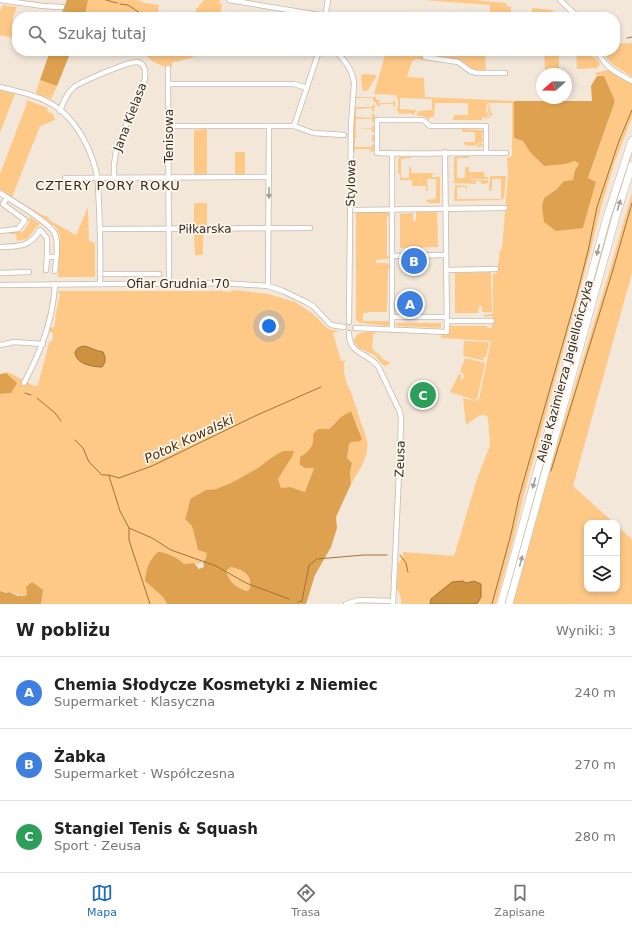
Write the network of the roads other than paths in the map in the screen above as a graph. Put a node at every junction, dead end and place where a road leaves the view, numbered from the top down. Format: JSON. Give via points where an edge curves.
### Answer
{"nodes":[{"id":1,"x":0,"y":0,"type":"edge"},
{"id":2,"x":229,"y":0,"type":"edge"},
{"id":3,"x":328,"y":0,"type":"edge"},
{"id":4,"x":560,"y":0,"type":"edge"},
{"id":5,"x":62,"y":7,"type":"dead end"},
{"id":6,"x":301,"y":12,"type":"edge"},
{"id":7,"x":326,"y":12,"type":"edge"},
{"id":8,"x":573,"y":12,"type":"edge"},
{"id":9,"x":317,"y":56,"type":"edge"},
{"id":10,"x":340,"y":56,"type":"edge"},
{"id":11,"x":600,"y":56,"type":"edge"},
{"id":12,"x":425,"y":57,"type":"dead end"},
{"id":13,"x":168,"y":68,"type":"dead end"},
{"id":14,"x":505,"y":73,"type":"dead end"},
{"id":15,"x":632,"y":81,"type":"edge"},
{"id":16,"x":168,"y":84,"type":"junction"},
{"id":17,"x":0,"y":88,"type":"edge"},
{"id":18,"x":307,"y":88,"type":"junction"},
{"id":19,"x":60,"y":111,"type":"junction"},
{"id":20,"x":169,"y":126,"type":"junction"},
{"id":21,"x":269,"y":126,"type":"junction"},
{"id":22,"x":294,"y":126,"type":"junction"},
{"id":23,"x":344,"y":135,"type":"dead end"},
{"id":24,"x":632,"y":140,"type":"edge"},
{"id":25,"x":446,"y":152,"type":"junction"},
{"id":26,"x":392,"y":153,"type":"junction"},
{"id":27,"x":486,"y":153,"type":"junction"},
{"id":28,"x":506,"y":153,"type":"dead end"},
{"id":29,"x":632,"y":165,"type":"edge"},
{"id":30,"x":114,"y":177,"type":"junction"},
{"id":31,"x":169,"y":177,"type":"junction"},
{"id":32,"x":269,"y":177,"type":"junction"},
{"id":33,"x":65,"y":178,"type":"dead end"},
{"id":34,"x":97,"y":178,"type":"junction"},
{"id":35,"x":0,"y":193,"type":"edge"},
{"id":36,"x":7,"y":198,"type":"junction"},
{"id":37,"x":504,"y":208,"type":"dead end"},
{"id":38,"x":446,"y":209,"type":"junction"},
{"id":39,"x":355,"y":210,"type":"dead end"},
{"id":40,"x":392,"y":210,"type":"junction"},
{"id":41,"x":269,"y":228,"type":"junction"},
{"id":42,"x":310,"y":228,"type":"dead end"},
{"id":43,"x":100,"y":229,"type":"junction"},
{"id":44,"x":169,"y":229,"type":"junction"},
{"id":45,"x":0,"y":230,"type":"edge"},
{"id":46,"x":0,"y":247,"type":"edge"},
{"id":47,"x":446,"y":255,"type":"junction"},
{"id":48,"x":392,"y":256,"type":"junction"},
{"id":49,"x":46,"y":257,"type":"junction"},
{"id":50,"x":56,"y":258,"type":"junction"},
{"id":51,"x":496,"y":269,"type":"dead end"},
{"id":52,"x":46,"y":270,"type":"dead end"},
{"id":53,"x":447,"y":270,"type":"junction"},
{"id":54,"x":29,"y":272,"type":"dead end"},
{"id":55,"x":56,"y":272,"type":"dead end"},
{"id":56,"x":0,"y":273,"type":"edge"},
{"id":57,"x":105,"y":274,"type":"dead end"},
{"id":58,"x":125,"y":274,"type":"junction"},
{"id":59,"x":159,"y":274,"type":"dead end"},
{"id":60,"x":55,"y":284,"type":"junction"},
{"id":61,"x":100,"y":284,"type":"junction"},
{"id":62,"x":124,"y":284,"type":"junction"},
{"id":63,"x":169,"y":284,"type":"junction"},
{"id":64,"x":0,"y":285,"type":"edge"},
{"id":65,"x":268,"y":286,"type":"junction"},
{"id":66,"x":392,"y":317,"type":"junction"},
{"id":67,"x":447,"y":319,"type":"junction"},
{"id":68,"x":492,"y":320,"type":"dead end"},
{"id":69,"x":349,"y":322,"type":"junction"},
{"id":70,"x":344,"y":327,"type":"junction"},
{"id":71,"x":355,"y":328,"type":"junction"},
{"id":72,"x":392,"y":329,"type":"junction"},
{"id":73,"x":349,"y":333,"type":"junction"},
{"id":74,"x":43,"y":344,"type":"junction"},
{"id":75,"x":0,"y":346,"type":"edge"},
{"id":76,"x":24,"y":383,"type":"dead end"},
{"id":77,"x":393,"y":602,"type":"edge"},
{"id":78,"x":346,"y":604,"type":"edge"},
{"id":79,"x":501,"y":604,"type":"edge"},
{"id":80,"x":509,"y":604,"type":"edge"}],
"edges":[{"from":1,"to":5,"type":"street"},
{"from":2,"to":6,"type":"street"},
{"from":3,"to":7,"type":"street"},
{"from":4,"to":8,"type":"street"},
{"from":9,"to":18,"type":"street"},
{"from":10,"to":69,"type":"street","name":"Stylowa","via":[[349,67],[353,78]]},
{"from":11,"to":15,"type":"street","via":[[606,66]]},
{"from":12,"to":14,"type":"street","via":[[458,62],[477,73]]},
{"from":13,"to":16,"type":"street","name":"Tenisowa"},
{"from":16,"to":18,"type":"street","via":[[294,84]]},
{"from":16,"to":20,"type":"street","name":"Tenisowa"},
{"from":17,"to":19,"type":"street","via":[[44,100]]},
{"from":18,"to":22,"type":"street"},
{"from":19,"to":30,"type":"street","name":"Jana Kielasa","via":[[67,96],[79,84],[132,62],[143,65],[145,79],[116,150]]},
{"from":19,"to":34,"type":"street","via":[[84,139]]},
{"from":20,"to":21,"type":"street"},
{"from":20,"to":31,"type":"street","name":"Tenisowa"},
{"from":21,"to":22,"type":"street"},
{"from":21,"to":32,"type":"street"},
{"from":22,"to":23,"type":"street","via":[[313,133]]},
{"from":24,"to":79,"type":"highway","name":"Aleja Kazimierza Jagiellończyka","one_way":true,"via":[[607,216]]},
{"from":25,"to":26,"type":"street"},
{"from":25,"to":27,"type":"street"},
{"from":25,"to":38,"type":"street"},
{"from":26,"to":27,"type":"street","via":[[377,153],[377,120],[423,120],[430,126],[486,126]]},
{"from":26,"to":40,"type":"street"},
{"from":27,"to":28,"type":"street"},
{"from":80,"to":29,"type":"highway","name":"Aleja Kazimierza Jagiellończyka","one_way":true},
{"from":30,"to":31,"type":"street"},
{"from":30,"to":34,"type":"street"},
{"from":31,"to":32,"type":"street"},
{"from":31,"to":44,"type":"street","name":"Tenisowa"},
{"from":32,"to":41,"type":"street","one_way":true},
{"from":33,"to":34,"type":"street"},
{"from":34,"to":43,"type":"street"},
{"from":35,"to":36,"type":"street"},
{"from":36,"to":45,"type":"street","via":[[2,204],[25,220],[18,229]]},
{"from":36,"to":50,"type":"street","via":[[52,228],[56,235]]},
{"from":37,"to":38,"type":"street"},
{"from":38,"to":40,"type":"street"},
{"from":38,"to":47,"type":"street"},
{"from":39,"to":40,"type":"street"},
{"from":40,"to":48,"type":"street"},
{"from":41,"to":42,"type":"street","name":"Piłkarska"},
{"from":41,"to":44,"type":"street","name":"Piłkarska"},
{"from":41,"to":65,"type":"street"},
{"from":43,"to":44,"type":"street","name":"Piłkarska"},
{"from":43,"to":61,"type":"street"},
{"from":44,"to":63,"type":"street","name":"Tenisowa"},
{"from":46,"to":49,"type":"street","via":[[27,244],[40,230],[47,238]]},
{"from":47,"to":48,"type":"street"},
{"from":47,"to":53,"type":"street"},
{"from":48,"to":66,"type":"street"},
{"from":49,"to":50,"type":"street"},
{"from":49,"to":52,"type":"street"},
{"from":50,"to":55,"type":"street"},
{"from":51,"to":53,"type":"street"},
{"from":53,"to":67,"type":"street"},
{"from":54,"to":56,"type":"street"},
{"from":57,"to":58,"type":"street"},
{"from":58,"to":59,"type":"street"},
{"from":58,"to":62,"type":"street"},
{"from":60,"to":61,"type":"street","name":"Ofiar Grudnia '70"},
{"from":60,"to":64,"type":"street","name":"Ofiar Grudnia '70"},
{"from":60,"to":74,"type":"street","via":[[50,321]]},
{"from":61,"to":62,"type":"street","name":"Ofiar Grudnia '70"},
{"from":62,"to":63,"type":"street","name":"Ofiar Grudnia '70"},
{"from":63,"to":65,"type":"street","name":"Ofiar Grudnia '70","via":[[222,283]]},
{"from":65,"to":70,"type":"street","name":"Ofiar Grudnia '70","via":[[313,306],[331,325]]},
{"from":66,"to":67,"type":"street"},
{"from":66,"to":72,"type":"street"},
{"from":67,"to":68,"type":"street"},
{"from":67,"to":72,"type":"street","via":[[447,332]]},
{"from":69,"to":70,"type":"street","via":[[345,323]]},
{"from":69,"to":71,"type":"street","via":[[353,323]]},
{"from":70,"to":73,"type":"street"},
{"from":71,"to":72,"type":"street"},
{"from":71,"to":73,"type":"street"},
{"from":73,"to":77,"type":"street","name":"Zeusa","via":[[354,350],[378,366],[398,407],[401,419]]},
{"from":74,"to":75,"type":"street","via":[[14,342]]},
{"from":74,"to":76,"type":"street"},
{"from":77,"to":78,"type":"street","via":[[359,600]]}]}
